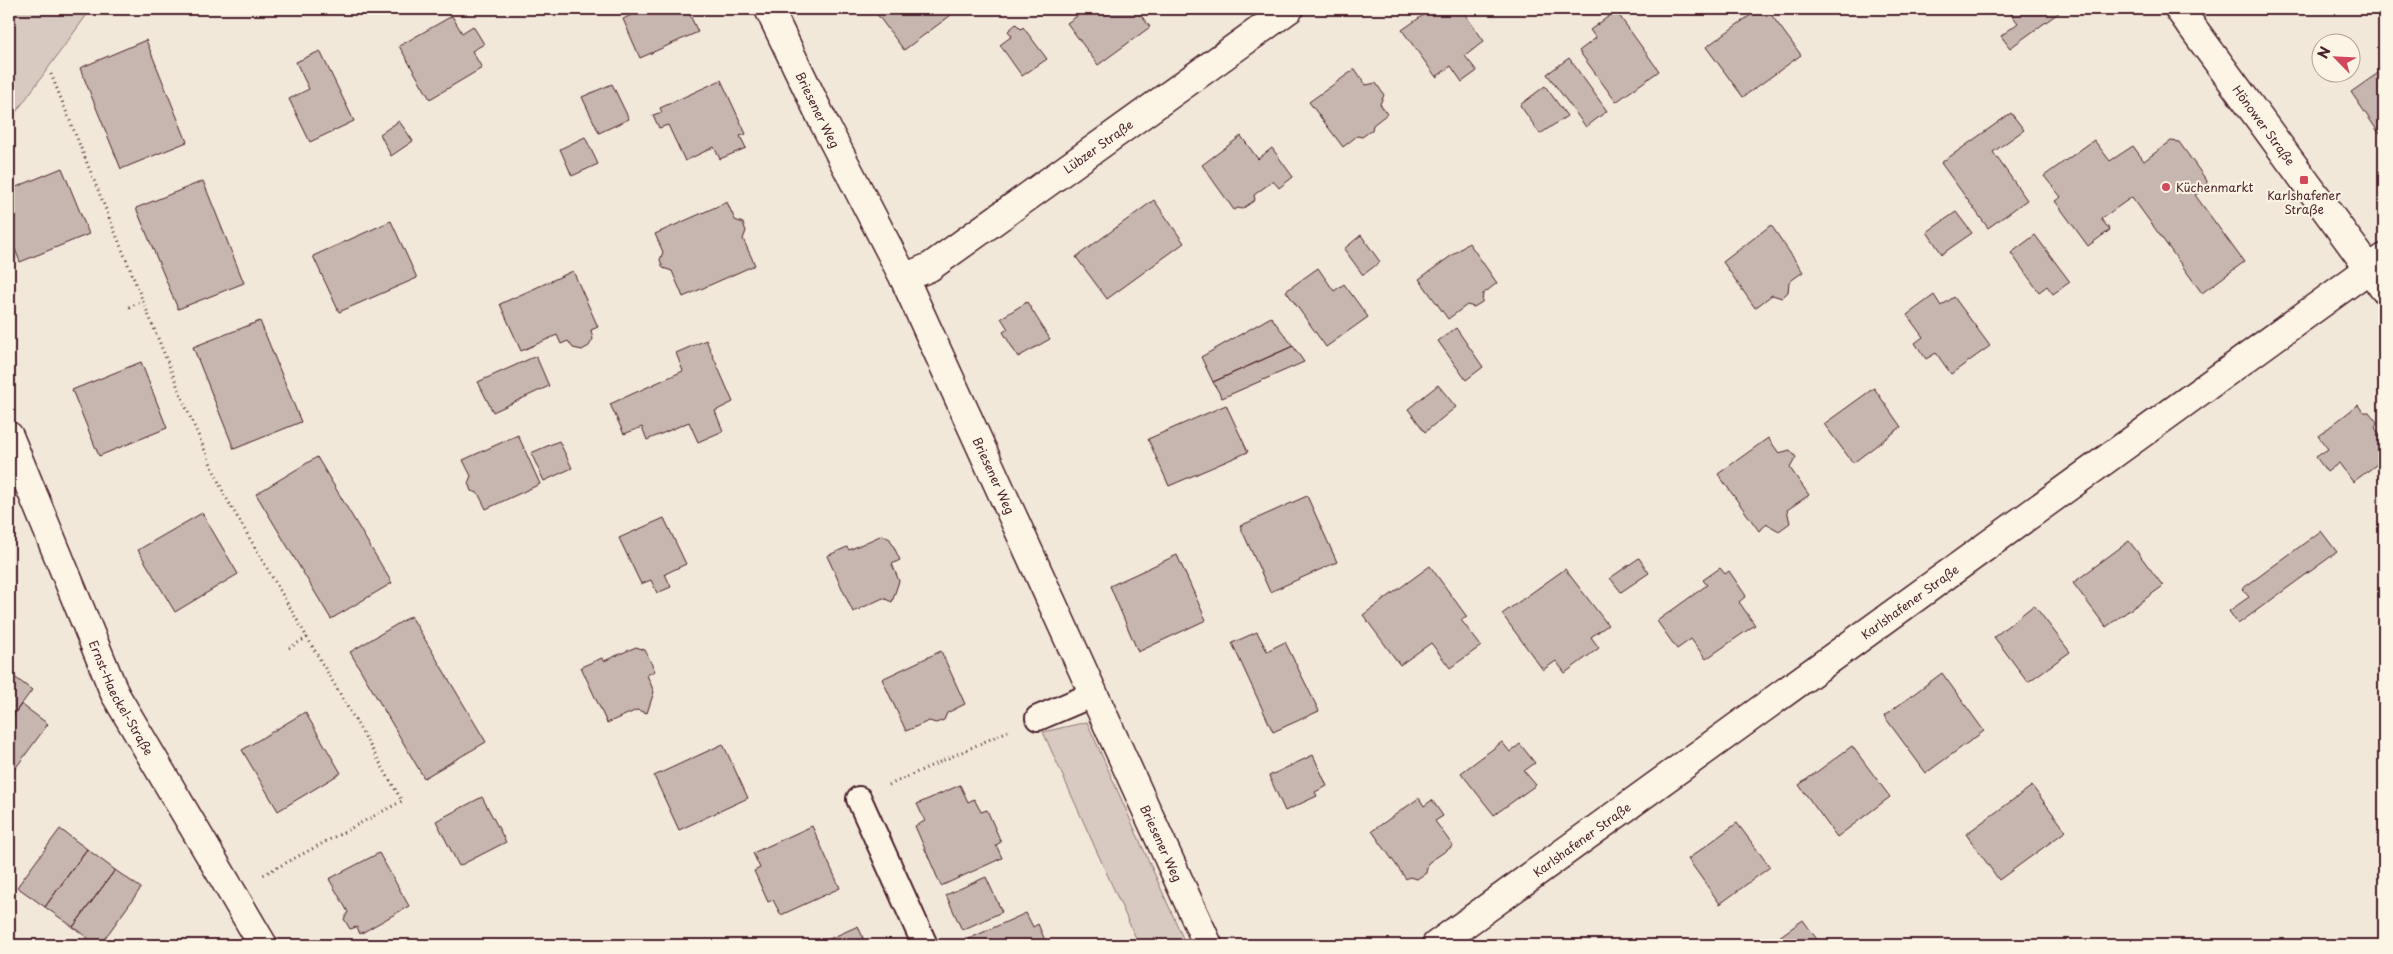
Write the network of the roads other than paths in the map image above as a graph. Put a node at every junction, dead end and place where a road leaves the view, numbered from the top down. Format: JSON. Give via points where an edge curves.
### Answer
{"nodes":[{"id":1,"x":769,"y":9,"type":"edge"},
{"id":2,"x":1289,"y":9,"type":"edge"},
{"id":3,"x":2180,"y":9,"type":"edge"},
{"id":4,"x":2379,"y":272,"type":"edge"},
{"id":5,"x":904,"y":278,"type":"junction"},
{"id":6,"x":9,"y":436,"type":"edge"},
{"id":7,"x":1094,"y":694,"type":"junction"},
{"id":8,"x":1038,"y":718,"type":"road end"},
{"id":9,"x":858,"y":799,"type":"road end"},
{"id":10,"x":263,"y":945,"type":"edge"},
{"id":11,"x":925,"y":945,"type":"edge"},
{"id":12,"x":1208,"y":945,"type":"edge"},
{"id":13,"x":1436,"y":945,"type":"edge"}],
"edges":[{"from":1,"to":5,"type":"street","name":"Briesener Weg"},
{"from":2,"to":5,"type":"street","name":"Lübzer Straße","via":[[930,267]]},
{"from":3,"to":4,"type":"street","name":"Hönower Straße"},
{"from":4,"to":13,"type":"street","name":"Karlshafener Straße"},
{"from":5,"to":7,"type":"street","name":"Briesener Weg"},
{"from":6,"to":10,"type":"street","name":"Ernst-Haeckel-Straße","via":[[115,694]]},
{"from":7,"to":8,"type":"lane"},
{"from":7,"to":12,"type":"street","name":"Briesener Weg"},
{"from":9,"to":11,"type":"lane"}]}
